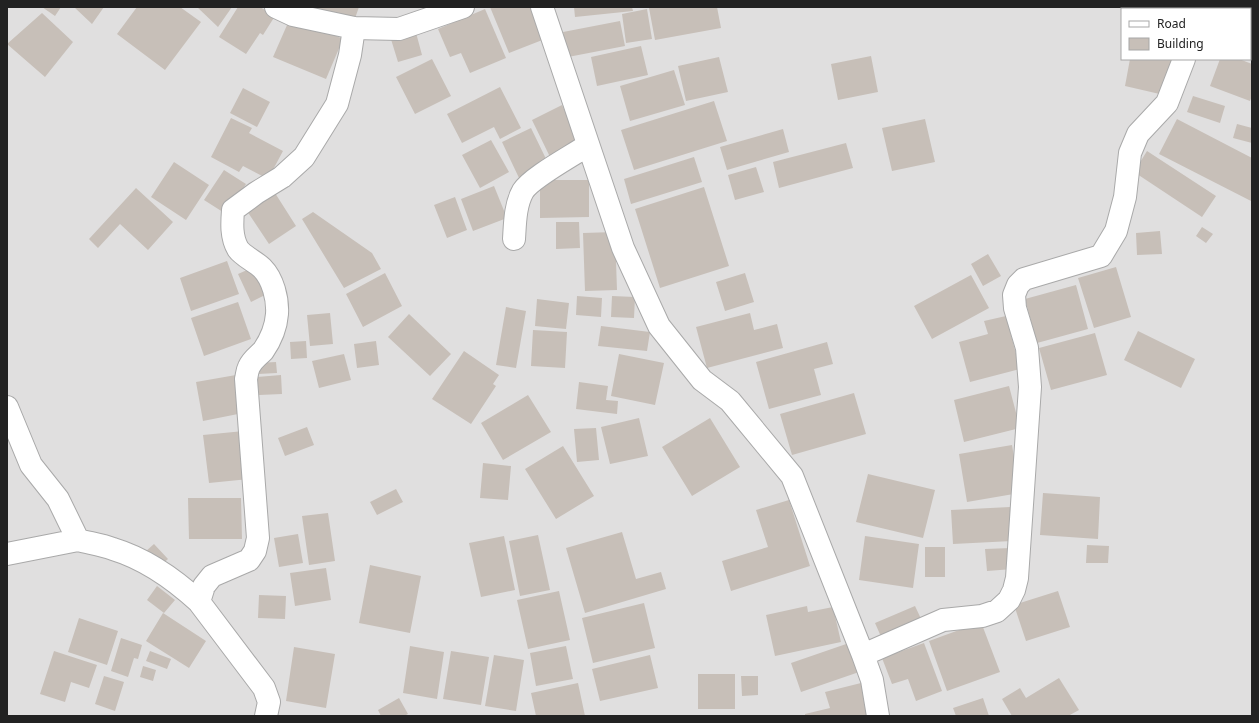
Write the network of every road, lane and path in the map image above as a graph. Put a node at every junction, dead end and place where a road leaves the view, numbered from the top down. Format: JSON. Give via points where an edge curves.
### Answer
{"nodes":[{"id":1,"x":276,"y":7,"type":"edge"},
{"id":2,"x":463,"y":7,"type":"edge"},
{"id":3,"x":542,"y":7,"type":"edge"},
{"id":4,"x":354,"y":28,"type":"junction"},
{"id":5,"x":1184,"y":60,"type":"edge"},
{"id":6,"x":588,"y":145,"type":"junction"},
{"id":7,"x":514,"y":239,"type":"dead end"},
{"id":8,"x":7,"y":407,"type":"edge"},
{"id":9,"x":78,"y":540,"type":"junction"},
{"id":10,"x":7,"y":554,"type":"edge"},
{"id":11,"x":199,"y":602,"type":"junction"},
{"id":12,"x":863,"y":654,"type":"junction"},
{"id":13,"x":266,"y":716,"type":"edge"},
{"id":14,"x":878,"y":716,"type":"edge"}],
"edges":[{"from":1,"to":4,"type":"street","via":[[293,14]]},
{"from":2,"to":4,"type":"street","via":[[399,29]]},
{"from":3,"to":6,"type":"street"},
{"from":4,"to":11,"type":"street","via":[[337,104],[304,156],[282,177],[233,210],[231,227],[239,249],[263,269],[272,284],[278,312],[271,336],[262,351],[254,358],[246,379],[258,538],[255,551],[249,560],[212,576],[204,586]]},
{"from":5,"to":12,"type":"street","via":[[1168,103],[1138,134],[1130,153],[1125,198],[1116,231],[1101,256],[1024,279],[1014,295],[1027,348],[1030,387],[1017,578],[1009,600],[997,611],[982,616],[943,620]]},
{"from":6,"to":7,"type":"street","via":[[531,182],[523,192],[518,203]]},
{"from":6,"to":12,"type":"street","via":[[623,248],[659,326],[702,380],[730,401],[792,476]]},
{"from":8,"to":9,"type":"street","via":[[31,465],[58,499]]},
{"from":9,"to":10,"type":"street"},
{"from":9,"to":11,"type":"street","via":[[114,549],[152,566],[182,586]]},
{"from":11,"to":13,"type":"street","via":[[264,688],[269,702]]},
{"from":12,"to":14,"type":"street","via":[[872,680]]}]}
